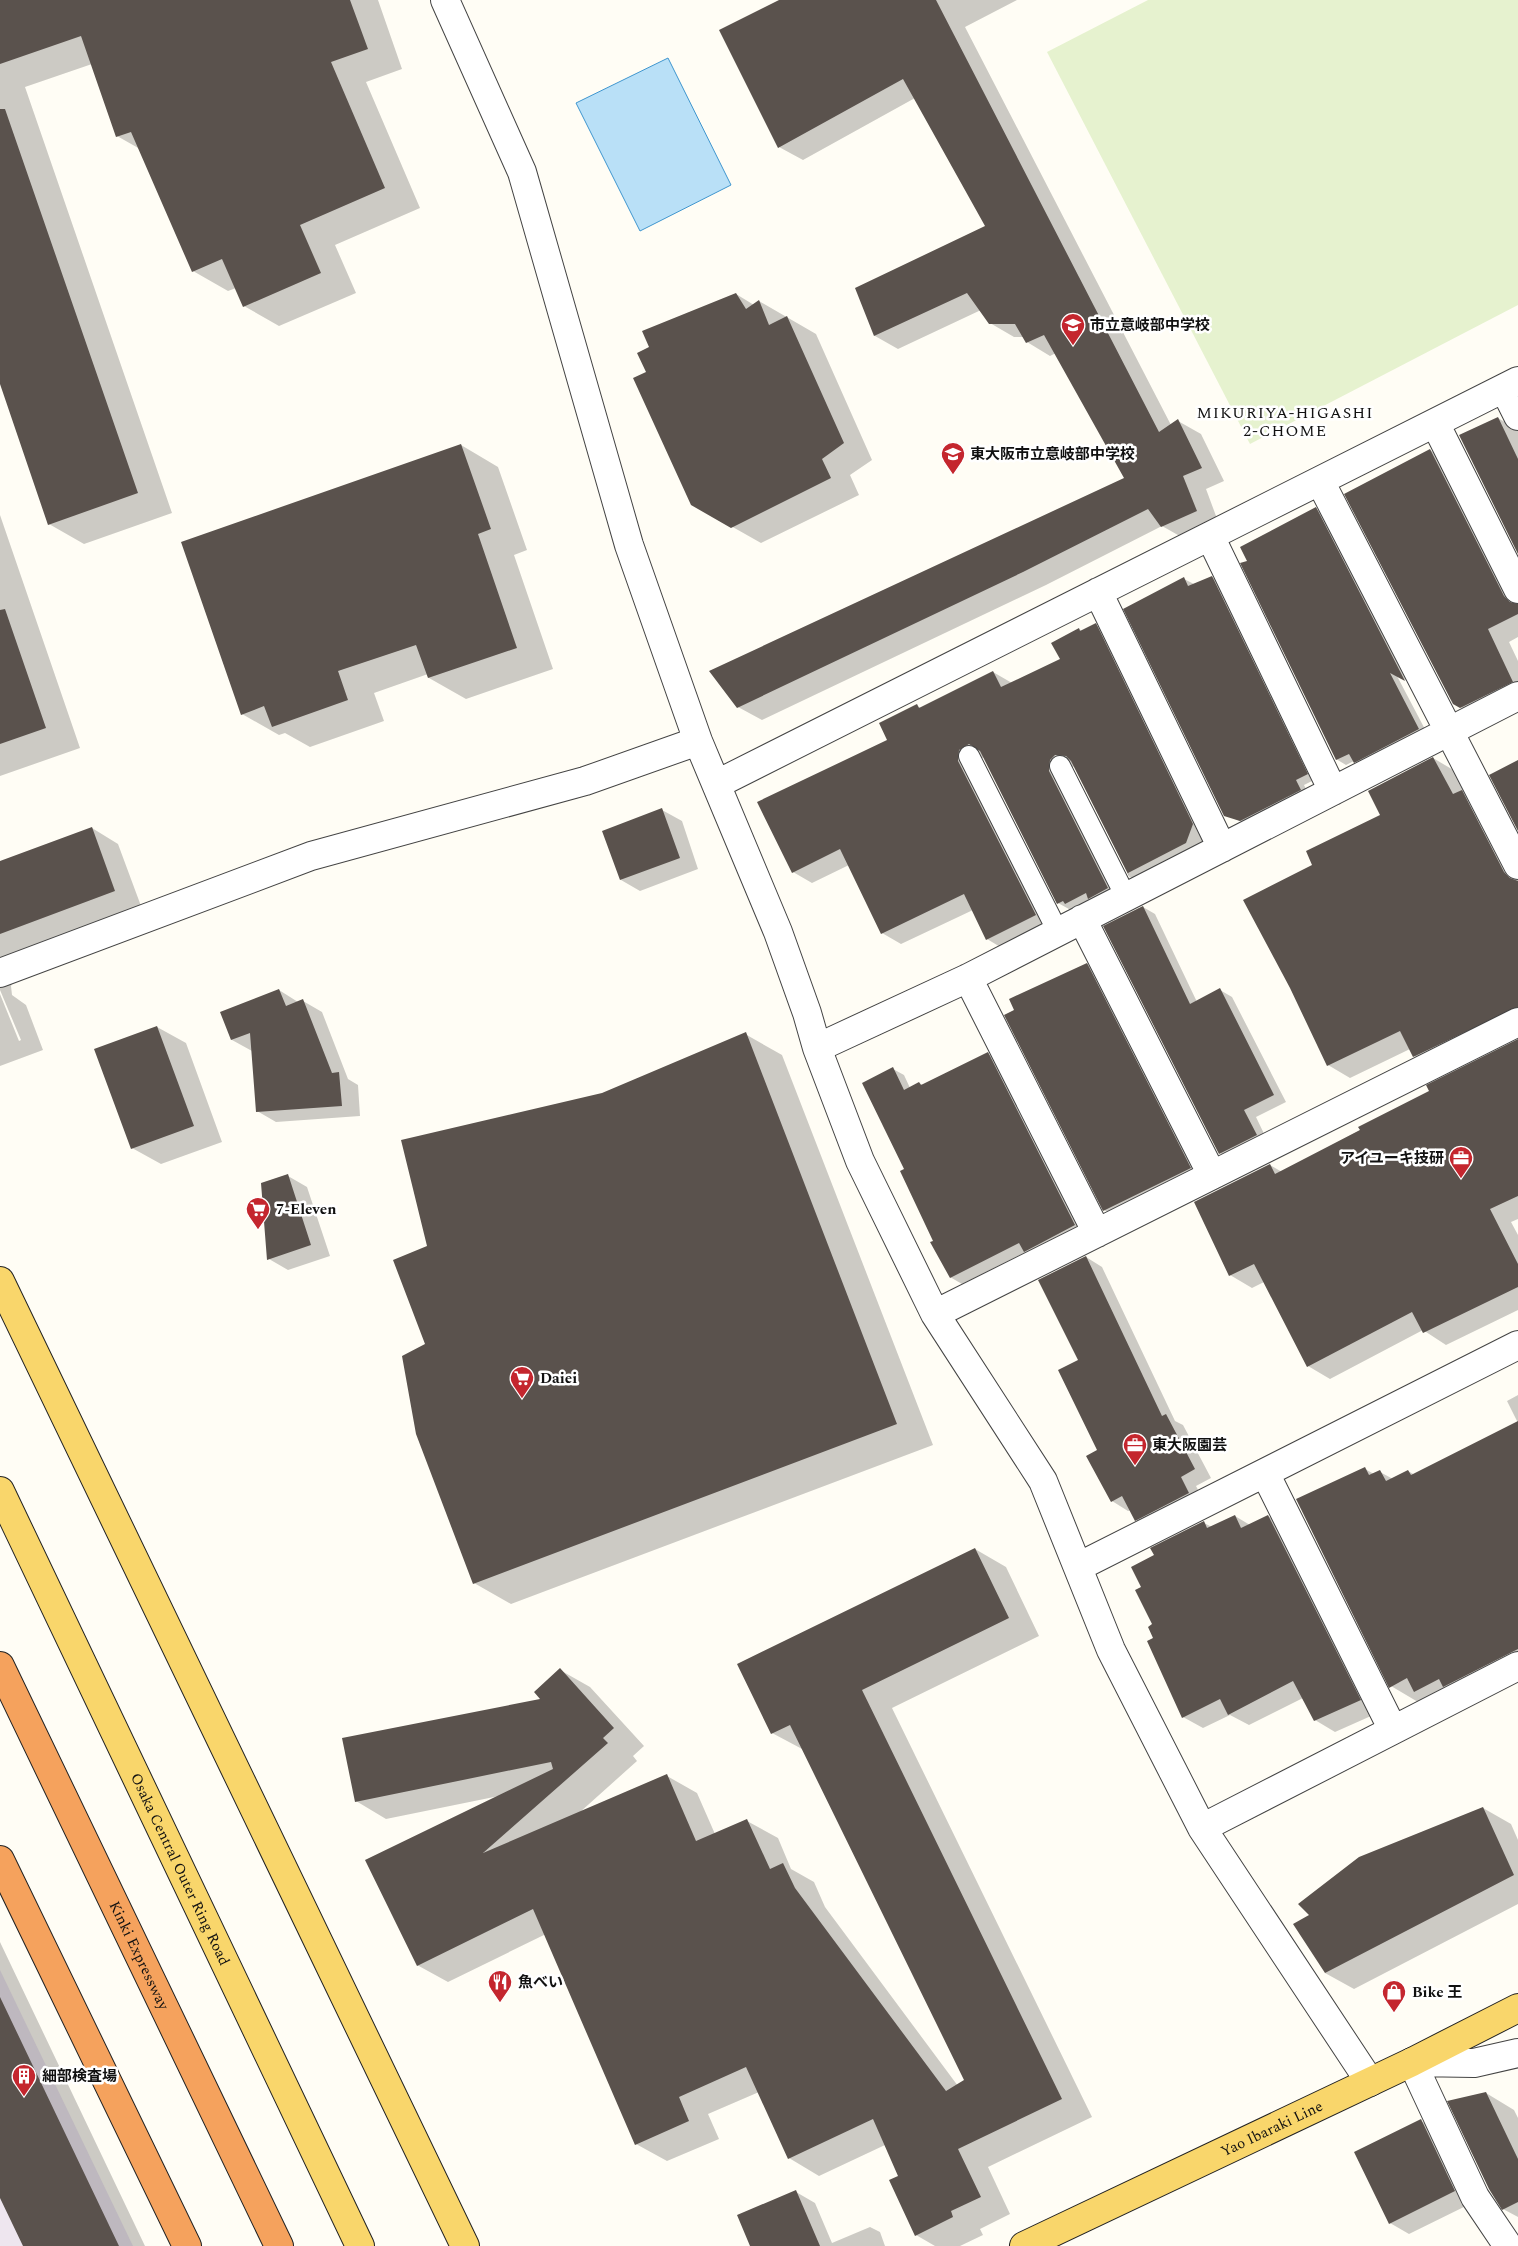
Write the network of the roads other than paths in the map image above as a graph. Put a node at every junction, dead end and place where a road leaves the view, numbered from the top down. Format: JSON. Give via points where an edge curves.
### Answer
{"nodes":[{"id":1,"x":445,"y":0,"type":"edge"},
{"id":2,"x":1511,"y":385,"type":"edge"},
{"id":3,"x":1518,"y":416,"type":"edge"},
{"id":4,"x":1435,"y":423,"type":"junction"},
{"id":5,"x":1320,"y":481,"type":"junction"},
{"id":6,"x":1210,"y":536,"type":"junction"},
{"id":7,"x":1518,"y":589,"type":"edge"},
{"id":8,"x":1098,"y":592,"type":"junction"},
{"id":9,"x":1518,"y":696,"type":"edge"},
{"id":10,"x":1450,"y":732,"type":"junction"},
{"id":11,"x":698,"y":741,"type":"junction"},
{"id":12,"x":969,"y":756,"type":"dead end"},
{"id":13,"x":1060,"y":766,"type":"dead end"},
{"id":14,"x":717,"y":784,"type":"junction"},
{"id":15,"x":1333,"y":791,"type":"junction"},
{"id":16,"x":1222,"y":848,"type":"junction"},
{"id":17,"x":1518,"y":865,"type":"edge"},
{"id":18,"x":1126,"y":897,"type":"junction"},
{"id":19,"x":1082,"y":919,"type":"junction"},
{"id":20,"x":1058,"y":932,"type":"junction"},
{"id":21,"x":0,"y":973,"type":"edge"},
{"id":22,"x":968,"y":978,"type":"junction"},
{"id":23,"x":1518,"y":1022,"type":"edge"},
{"id":24,"x":816,"y":1048,"type":"junction"},
{"id":25,"x":1212,"y":1175,"type":"junction"},
{"id":26,"x":1097,"y":1233,"type":"junction"},
{"id":27,"x":0,"y":1281,"type":"edge"},
{"id":28,"x":935,"y":1314,"type":"junction"},
{"id":29,"x":1518,"y":1345,"type":"edge"},
{"id":30,"x":1265,"y":1473,"type":"junction"},
{"id":31,"x":0,"y":1491,"type":"edge"},
{"id":32,"x":1078,"y":1567,"type":"junction"},
{"id":33,"x":0,"y":1666,"type":"edge"},
{"id":34,"x":1518,"y":1666,"type":"edge"},
{"id":35,"x":1393,"y":1730,"type":"junction"},
{"id":36,"x":1202,"y":1828,"type":"junction"},
{"id":37,"x":0,"y":1860,"type":"edge"},
{"id":38,"x":1518,"y":2008,"type":"edge"},
{"id":39,"x":1518,"y":2054,"type":"edge"},
{"id":40,"x":1412,"y":2062,"type":"junction"},
{"id":41,"x":1370,"y":2082,"type":"junction"},
{"id":42,"x":187,"y":2246,"type":"edge"},
{"id":43,"x":280,"y":2246,"type":"edge"},
{"id":44,"x":360,"y":2246,"type":"edge"},
{"id":45,"x":465,"y":2246,"type":"edge"},
{"id":46,"x":1024,"y":2246,"type":"edge"},
{"id":47,"x":1508,"y":2246,"type":"edge"}],
"edges":[{"from":1,"to":11,"type":"street","via":[[522,172],[629,545]]},
{"from":2,"to":3,"type":"street"},
{"from":2,"to":4,"type":"street"},
{"from":4,"to":5,"type":"street"},
{"from":4,"to":7,"type":"street"},
{"from":5,"to":6,"type":"street"},
{"from":5,"to":10,"type":"street"},
{"from":6,"to":8,"type":"street"},
{"from":6,"to":15,"type":"street"},
{"from":8,"to":14,"type":"street"},
{"from":8,"to":16,"type":"street"},
{"from":9,"to":10,"type":"street"},
{"from":10,"to":15,"type":"street"},
{"from":10,"to":17,"type":"street"},
{"from":11,"to":14,"type":"street"},
{"from":11,"to":21,"type":"street","via":[[586,781],[311,856]]},
{"from":12,"to":20,"type":"lane"},
{"from":13,"to":18,"type":"lane"},
{"from":14,"to":24,"type":"street","via":[[778,932]]},
{"from":15,"to":16,"type":"street"},
{"from":16,"to":18,"type":"street"},
{"from":18,"to":19,"type":"street"},
{"from":19,"to":20,"type":"street"},
{"from":19,"to":25,"type":"street"},
{"from":20,"to":22,"type":"street"},
{"from":22,"to":24,"type":"street"},
{"from":22,"to":26,"type":"street"},
{"from":23,"to":25,"type":"street"},
{"from":24,"to":28,"type":"street","via":[[860,1161]]},
{"from":25,"to":26,"type":"street"},
{"from":26,"to":28,"type":"street"},
{"from":27,"to":45,"type":"main road"},
{"from":28,"to":32,"type":"street","via":[[1042,1480]]},
{"from":29,"to":30,"type":"street"},
{"from":30,"to":32,"type":"street"},
{"from":30,"to":35,"type":"street"},
{"from":31,"to":44,"type":"main road","name":"Osaka Central Outer Ring Road"},
{"from":32,"to":36,"type":"street","via":[[1111,1650]]},
{"from":33,"to":43,"type":"highway","name":"Kinki Expressway"},
{"from":34,"to":35,"type":"street"},
{"from":35,"to":36,"type":"street"},
{"from":36,"to":41,"type":"street"},
{"from":37,"to":42,"type":"highway"},
{"from":38,"to":40,"type":"main road","name":"Yao Ibaraki Line"},
{"from":39,"to":40,"type":"street","via":[[1474,2064]]},
{"from":40,"to":41,"type":"main road","name":"Yao Ibaraki Line"},
{"from":40,"to":47,"type":"street","via":[[1475,2197]]},
{"from":41,"to":46,"type":"main road","name":"Yao Ibaraki Line"}]}
